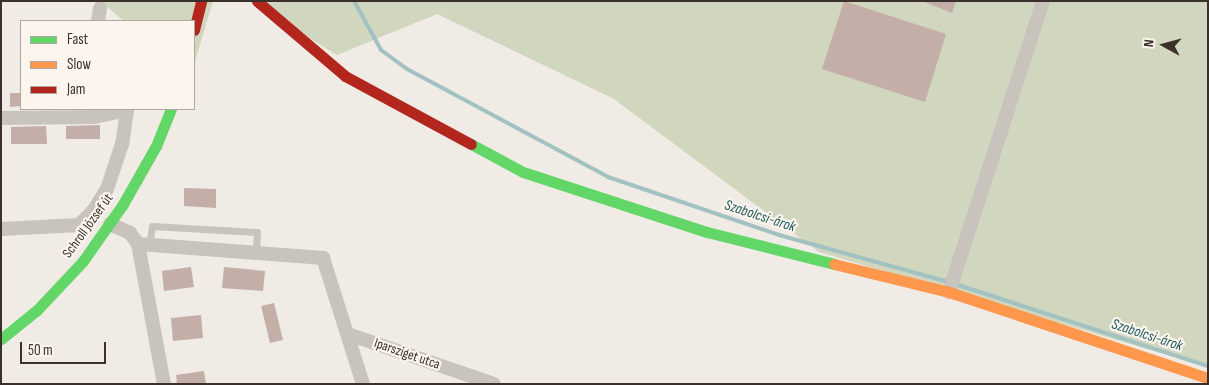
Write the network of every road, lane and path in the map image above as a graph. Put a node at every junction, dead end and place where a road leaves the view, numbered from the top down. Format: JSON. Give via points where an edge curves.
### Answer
{"nodes":[{"id":1,"x":201,"y":1,"type":"edge"},
{"id":2,"x":256,"y":1,"type":"edge"},
{"id":3,"x":1043,"y":1,"type":"edge"},
{"id":4,"x":195,"y":26,"type":"edge"},
{"id":5,"x":123,"y":110,"type":"edge"},
{"id":6,"x":127,"y":110,"type":"edge"},
{"id":7,"x":171,"y":110,"type":"edge"},
{"id":8,"x":1,"y":118,"type":"edge"},
{"id":9,"x":110,"y":224,"type":"junction"},
{"id":10,"x":1,"y":229,"type":"edge"},
{"id":11,"x":143,"y":244,"type":"junction"},
{"id":12,"x":256,"y":252,"type":"junction"},
{"id":13,"x":951,"y":286,"type":"junction"},
{"id":14,"x":348,"y":334,"type":"junction"},
{"id":15,"x":1,"y":339,"type":"edge"},
{"id":16,"x":1208,"y":378,"type":"edge"},
{"id":17,"x":164,"y":384,"type":"edge"},
{"id":18,"x":363,"y":384,"type":"edge"},
{"id":19,"x":494,"y":384,"type":"edge"}],
"edges":[{"from":1,"to":4,"type":"street"},
{"from":2,"to":13,"type":"street","via":[[344,76],[523,172],[707,232]]},
{"from":3,"to":13,"type":"street"},
{"from":5,"to":8,"type":"street","via":[[94,117]]},
{"from":6,"to":10,"type":"street","via":[[122,144],[103,196],[94,211],[79,225]]},
{"from":7,"to":9,"type":"street","name":"Schroll József út","via":[[156,146]]},
{"from":9,"to":11,"type":"street","via":[[130,233]]},
{"from":9,"to":15,"type":"street","name":"Schroll József út","via":[[59,288]]},
{"from":11,"to":12,"type":"street"},
{"from":11,"to":12,"type":"lane","via":[[152,226],[257,232]]},
{"from":11,"to":17,"type":"street"},
{"from":12,"to":14,"type":"street","name":"Iparsziget utca","via":[[323,258]]},
{"from":13,"to":16,"type":"street"},
{"from":14,"to":18,"type":"street","name":"Iparsziget utca"},
{"from":14,"to":19,"type":"street","name":"Iparsziget utca"}]}
